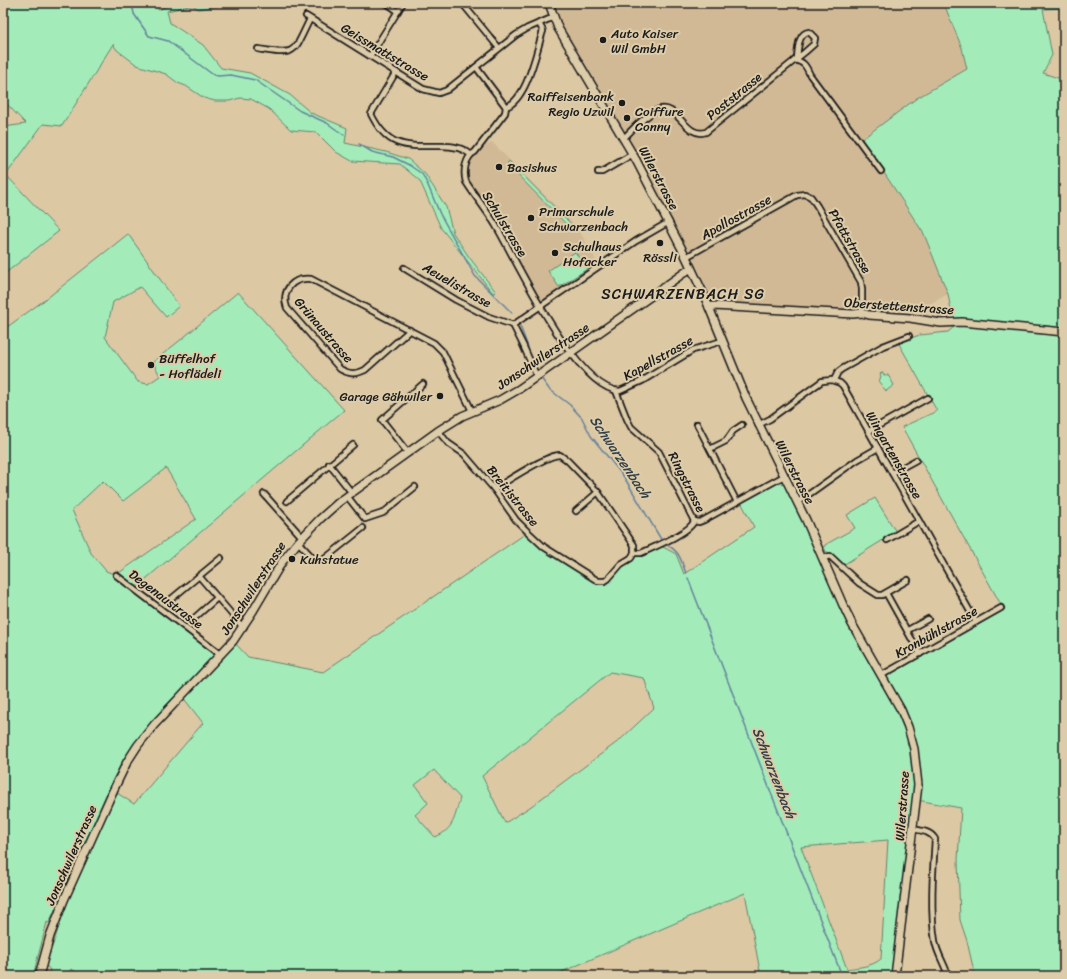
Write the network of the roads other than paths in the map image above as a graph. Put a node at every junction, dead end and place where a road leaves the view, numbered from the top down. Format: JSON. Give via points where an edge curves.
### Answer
{"nodes":[{"id":1,"x":386,"y":3,"type":"edge"},
{"id":2,"x":403,"y":3,"type":"edge"},
{"id":3,"x":462,"y":3,"type":"edge"},
{"id":4,"x":549,"y":3,"type":"edge"},
{"id":5,"x":398,"y":11,"type":"junction"},
{"id":6,"x":554,"y":17,"type":"junction"},
{"id":7,"x":539,"y":23,"type":"junction"},
{"id":8,"x":499,"y":48,"type":"junction"},
{"id":9,"x":258,"y":49,"type":"dead end"},
{"id":10,"x":370,"y":56,"type":"junction"},
{"id":11,"x":796,"y":59,"type":"junction"},
{"id":12,"x":476,"y":67,"type":"junction"},
{"id":13,"x":396,"y":72,"type":"junction"},
{"id":14,"x":506,"y":107,"type":"junction"},
{"id":15,"x":624,"y":138,"type":"junction"},
{"id":16,"x":470,"y":154,"type":"junction"},
{"id":17,"x":633,"y":154,"type":"junction"},
{"id":18,"x":881,"y":170,"type":"dead end"},
{"id":19,"x":598,"y":172,"type":"dead end"},
{"id":20,"x":797,"y":195,"type":"joint"},
{"id":21,"x":669,"y":222,"type":"junction"},
{"id":22,"x":686,"y":257,"type":"junction"},
{"id":23,"x":404,"y":268,"type":"dead end"},
{"id":24,"x":691,"y":268,"type":"junction"},
{"id":25,"x":539,"y":306,"type":"junction"},
{"id":26,"x":709,"y":307,"type":"junction"},
{"id":27,"x":862,"y":313,"type":"junction"},
{"id":28,"x":513,"y":325,"type":"junction"},
{"id":29,"x":410,"y":330,"type":"junction"},
{"id":30,"x":1064,"y":332,"type":"edge"},
{"id":31,"x":910,"y":336,"type":"dead end"},
{"id":32,"x":722,"y":341,"type":"junction"},
{"id":33,"x":571,"y":353,"type":"junction"},
{"id":34,"x":536,"y":377,"type":"junction"},
{"id":35,"x":834,"y":380,"type":"junction"},
{"id":36,"x":423,"y":384,"type":"dead end"},
{"id":37,"x":616,"y":391,"type":"junction"},
{"id":38,"x":928,"y":398,"type":"dead end"},
{"id":39,"x":472,"y":411,"type":"junction"},
{"id":40,"x":697,"y":424,"type":"dead end"},
{"id":41,"x":742,"y":425,"type":"dead end"},
{"id":42,"x":758,"y":425,"type":"junction"},
{"id":43,"x":438,"y":431,"type":"junction"},
{"id":44,"x":869,"y":431,"type":"junction"},
{"id":45,"x":353,"y":445,"type":"dead end"},
{"id":46,"x":878,"y":448,"type":"junction"},
{"id":47,"x":710,"y":449,"type":"junction"},
{"id":48,"x":408,"y":453,"type":"junction"},
{"id":49,"x":916,"y":460,"type":"dead end"},
{"id":50,"x":329,"y":464,"type":"junction"},
{"id":51,"x":892,"y":473,"type":"junction"},
{"id":52,"x":784,"y":476,"type":"junction"},
{"id":53,"x":415,"y":487,"type":"dead end"},
{"id":54,"x":494,"y":489,"type":"junction"},
{"id":55,"x":598,"y":492,"type":"junction"},
{"id":56,"x":264,"y":494,"type":"dead end"},
{"id":57,"x":350,"y":495,"type":"junction"},
{"id":58,"x":287,"y":501,"type":"dead end"},
{"id":59,"x":737,"y":502,"type":"junction"},
{"id":60,"x":798,"y":502,"type":"junction"},
{"id":61,"x":576,"y":510,"type":"dead end"},
{"id":62,"x":694,"y":521,"type":"junction"},
{"id":63,"x":919,"y":521,"type":"junction"},
{"id":64,"x":363,"y":528,"type":"dead end"},
{"id":65,"x":300,"y":539,"type":"junction"},
{"id":66,"x":887,"y":540,"type":"dead end"},
{"id":67,"x":634,"y":553,"type":"junction"},
{"id":68,"x":221,"y":558,"type":"dead end"},
{"id":69,"x":823,"y":558,"type":"junction"},
{"id":70,"x":116,"y":575,"type":"dead end"},
{"id":71,"x":199,"y":576,"type":"junction"},
{"id":72,"x":908,"y":580,"type":"dead end"},
{"id":73,"x":886,"y":593,"type":"junction"},
{"id":74,"x":217,"y":598,"type":"junction"},
{"id":75,"x":170,"y":600,"type":"dead end"},
{"id":76,"x":1001,"y":608,"type":"dead end"},
{"id":77,"x":928,"y":619,"type":"dead end"},
{"id":78,"x":191,"y":620,"type":"dead end"},
{"id":79,"x":976,"y":622,"type":"junction"},
{"id":80,"x":244,"y":627,"type":"junction"},
{"id":81,"x":908,"y":630,"type":"junction"},
{"id":82,"x":920,"y":654,"type":"junction"},
{"id":83,"x":221,"y":655,"type":"junction"},
{"id":84,"x":882,"y":676,"type":"junction"},
{"id":85,"x":913,"y":829,"type":"junction"},
{"id":86,"x":39,"y":976,"type":"edge"},
{"id":87,"x":895,"y":976,"type":"edge"},
{"id":88,"x":948,"y":976,"type":"edge"}],
"edges":[{"from":1,"to":5,"type":"street"},
{"from":2,"to":5,"type":"street"},
{"from":3,"to":8,"type":"street"},
{"from":4,"to":6,"type":"street","name":"Wilerstrasse"},
{"from":5,"to":10,"type":"street"},
{"from":6,"to":7,"type":"street","name":"Geissmattstrasse"},
{"from":6,"to":15,"type":"street","name":"Wilerstrasse"},
{"from":7,"to":8,"type":"street","name":"Geissmattstrasse","via":[[516,35]]},
{"from":7,"to":14,"type":"street","name":"Schulstrasse","via":[[543,31],[523,91]]},
{"from":8,"to":12,"type":"street","name":"Geissmattstrasse"},
{"from":9,"to":10,"type":"street","name":"Geissmattstrasse","via":[[280,53],[292,51],[308,17]]},
{"from":10,"to":13,"type":"street","name":"Geissmattstrasse"},
{"from":11,"to":11,"type":"street","name":"Poststrasse","via":[[814,44],[815,38],[809,32],[802,36]]},
{"from":11,"to":15,"type":"street","name":"Poststrasse","via":[[706,132],[695,132],[673,112],[663,108],[656,110]]},
{"from":11,"to":18,"type":"street","via":[[806,65],[814,80]]},
{"from":12,"to":13,"type":"street","name":"Geissmattstrasse","via":[[447,90],[439,93],[423,89]]},
{"from":12,"to":14,"type":"street"},
{"from":13,"to":16,"type":"street","via":[[371,114],[386,136],[403,145],[448,146],[465,150]]},
{"from":14,"to":16,"type":"street","name":"Schulstrasse","via":[[505,113],[475,152]]},
{"from":15,"to":17,"type":"street","name":"Wilerstrasse"},
{"from":16,"to":25,"type":"street","name":"Schulstrasse","via":[[465,167],[466,182],[495,224]]},
{"from":17,"to":19,"type":"street"},
{"from":17,"to":21,"type":"street","name":"Wilerstrasse"},
{"from":20,"to":22,"type":"street","name":"Apollostrasse"},
{"from":20,"to":27,"type":"street","name":"Pfattstrasse","via":[[805,194],[810,197],[858,278],[862,289]]},
{"from":21,"to":22,"type":"street","name":"Wilerstrasse"},
{"from":21,"to":25,"type":"street"},
{"from":22,"to":24,"type":"street","name":"Wilerstrasse"},
{"from":23,"to":28,"type":"street","name":"Aeuelistrasse","via":[[456,300],[489,317]]},
{"from":24,"to":26,"type":"street","name":"Wilerstrasse"},
{"from":24,"to":33,"type":"street","name":"Jonschwilerstrasse"},
{"from":25,"to":28,"type":"street"},
{"from":25,"to":33,"type":"street","name":"Schulstrasse"},
{"from":26,"to":27,"type":"street","name":"Oberstettenstrasse"},
{"from":26,"to":32,"type":"street","name":"Wilerstrasse"},
{"from":27,"to":30,"type":"street","name":"Oberstettenstrasse","via":[[941,324],[962,322]]},
{"from":28,"to":34,"type":"street"},
{"from":29,"to":29,"type":"street","name":"Grünaustrasse","via":[[311,279],[297,281],[285,294],[287,308],[340,369],[350,374],[365,370]]},
{"from":29,"to":39,"type":"street","name":"Grünaustrasse","via":[[439,347]]},
{"from":31,"to":35,"type":"street","via":[[883,346],[842,369]]},
{"from":32,"to":37,"type":"street","name":"Kapellstrasse","via":[[693,350],[633,386]]},
{"from":32,"to":42,"type":"street","name":"Wilerstrasse"},
{"from":33,"to":34,"type":"street","name":"Jonschwilerstrasse"},
{"from":33,"to":37,"type":"street","name":"Kapellstrasse","via":[[596,380]]},
{"from":34,"to":39,"type":"street","name":"Jonschwilerstrasse","via":[[500,400]]},
{"from":35,"to":42,"type":"street","via":[[828,379],[819,383]]},
{"from":35,"to":44,"type":"street","name":"Wingartenstrasse","via":[[843,386]]},
{"from":36,"to":48,"type":"street","via":[[382,420]]},
{"from":37,"to":62,"type":"street","name":"Ringstrasse","via":[[631,427],[659,452]]},
{"from":38,"to":44,"type":"street"},
{"from":39,"to":43,"type":"street","name":"Jonschwilerstrasse"},
{"from":40,"to":47,"type":"street"},
{"from":41,"to":47,"type":"street","via":[[733,431],[726,441]]},
{"from":42,"to":52,"type":"street","name":"Wilerstrasse"},
{"from":43,"to":48,"type":"street","name":"Jonschwilerstrasse"},
{"from":43,"to":54,"type":"street","name":"Breitistrasse","via":[[448,443],[464,454]]},
{"from":44,"to":46,"type":"street","name":"Wingartenstrasse"},
{"from":45,"to":50,"type":"street"},
{"from":46,"to":51,"type":"street","name":"Wingartenstrasse"},
{"from":46,"to":60,"type":"street"},
{"from":47,"to":59,"type":"street"},
{"from":48,"to":57,"type":"street","name":"Jonschwilerstrasse"},
{"from":49,"to":51,"type":"street"},
{"from":50,"to":57,"type":"street"},
{"from":50,"to":58,"type":"street"},
{"from":51,"to":63,"type":"street","name":"Wingartenstrasse"},
{"from":52,"to":59,"type":"street","name":"Ringstrasse"},
{"from":52,"to":60,"type":"street","name":"Wilerstrasse"},
{"from":53,"to":57,"type":"street","via":[[383,513],[365,519]]},
{"from":54,"to":55,"type":"street","via":[[516,475],[558,455],[567,460]]},
{"from":54,"to":67,"type":"street","name":"Breitistrasse","via":[[516,520],[544,547],[594,580],[608,579]]},
{"from":55,"to":61,"type":"street"},
{"from":55,"to":67,"type":"street","via":[[634,546]]},
{"from":56,"to":65,"type":"street"},
{"from":57,"to":65,"type":"street","name":"Jonschwilerstrasse"},
{"from":59,"to":62,"type":"street","name":"Ringstrasse","via":[[702,521]]},
{"from":60,"to":69,"type":"street","name":"Wilerstrasse"},
{"from":62,"to":67,"type":"street","name":"Breitistrasse","via":[[689,529],[640,553]]},
{"from":63,"to":66,"type":"street"},
{"from":63,"to":79,"type":"street","name":"Wingartenstrasse"},
{"from":64,"to":65,"type":"street","via":[[323,560],[318,561]]},
{"from":65,"to":80,"type":"street","name":"Jonschwilerstrasse","via":[[282,562]]},
{"from":68,"to":71,"type":"street"},
{"from":69,"to":73,"type":"street","via":[[830,556],[878,595]]},
{"from":69,"to":84,"type":"street","name":"Wilerstrasse","via":[[849,617]]},
{"from":70,"to":83,"type":"street","name":"Degenaustrasse"},
{"from":71,"to":74,"type":"street"},
{"from":71,"to":75,"type":"street"},
{"from":72,"to":73,"type":"street"},
{"from":73,"to":81,"type":"street"},
{"from":74,"to":78,"type":"street"},
{"from":74,"to":80,"type":"street"},
{"from":76,"to":79,"type":"street","name":"Kronbühlstrasse"},
{"from":77,"to":81,"type":"street"},
{"from":79,"to":82,"type":"street","name":"Kronbühlstrasse"},
{"from":80,"to":83,"type":"street","name":"Jonschwilerstrasse"},
{"from":81,"to":82,"type":"street"},
{"from":82,"to":84,"type":"street","name":"Kronbühlstrasse"},
{"from":83,"to":86,"type":"street","name":"Jonschwilerstrasse","via":[[154,725],[127,762],[64,900],[50,936]]},
{"from":84,"to":85,"type":"street","name":"Wilerstrasse","via":[[905,719],[914,749],[918,785]]},
{"from":85,"to":87,"type":"street","name":"Wilerstrasse"},
{"from":85,"to":88,"type":"street","via":[[927,832],[934,840],[934,932]]}]}
